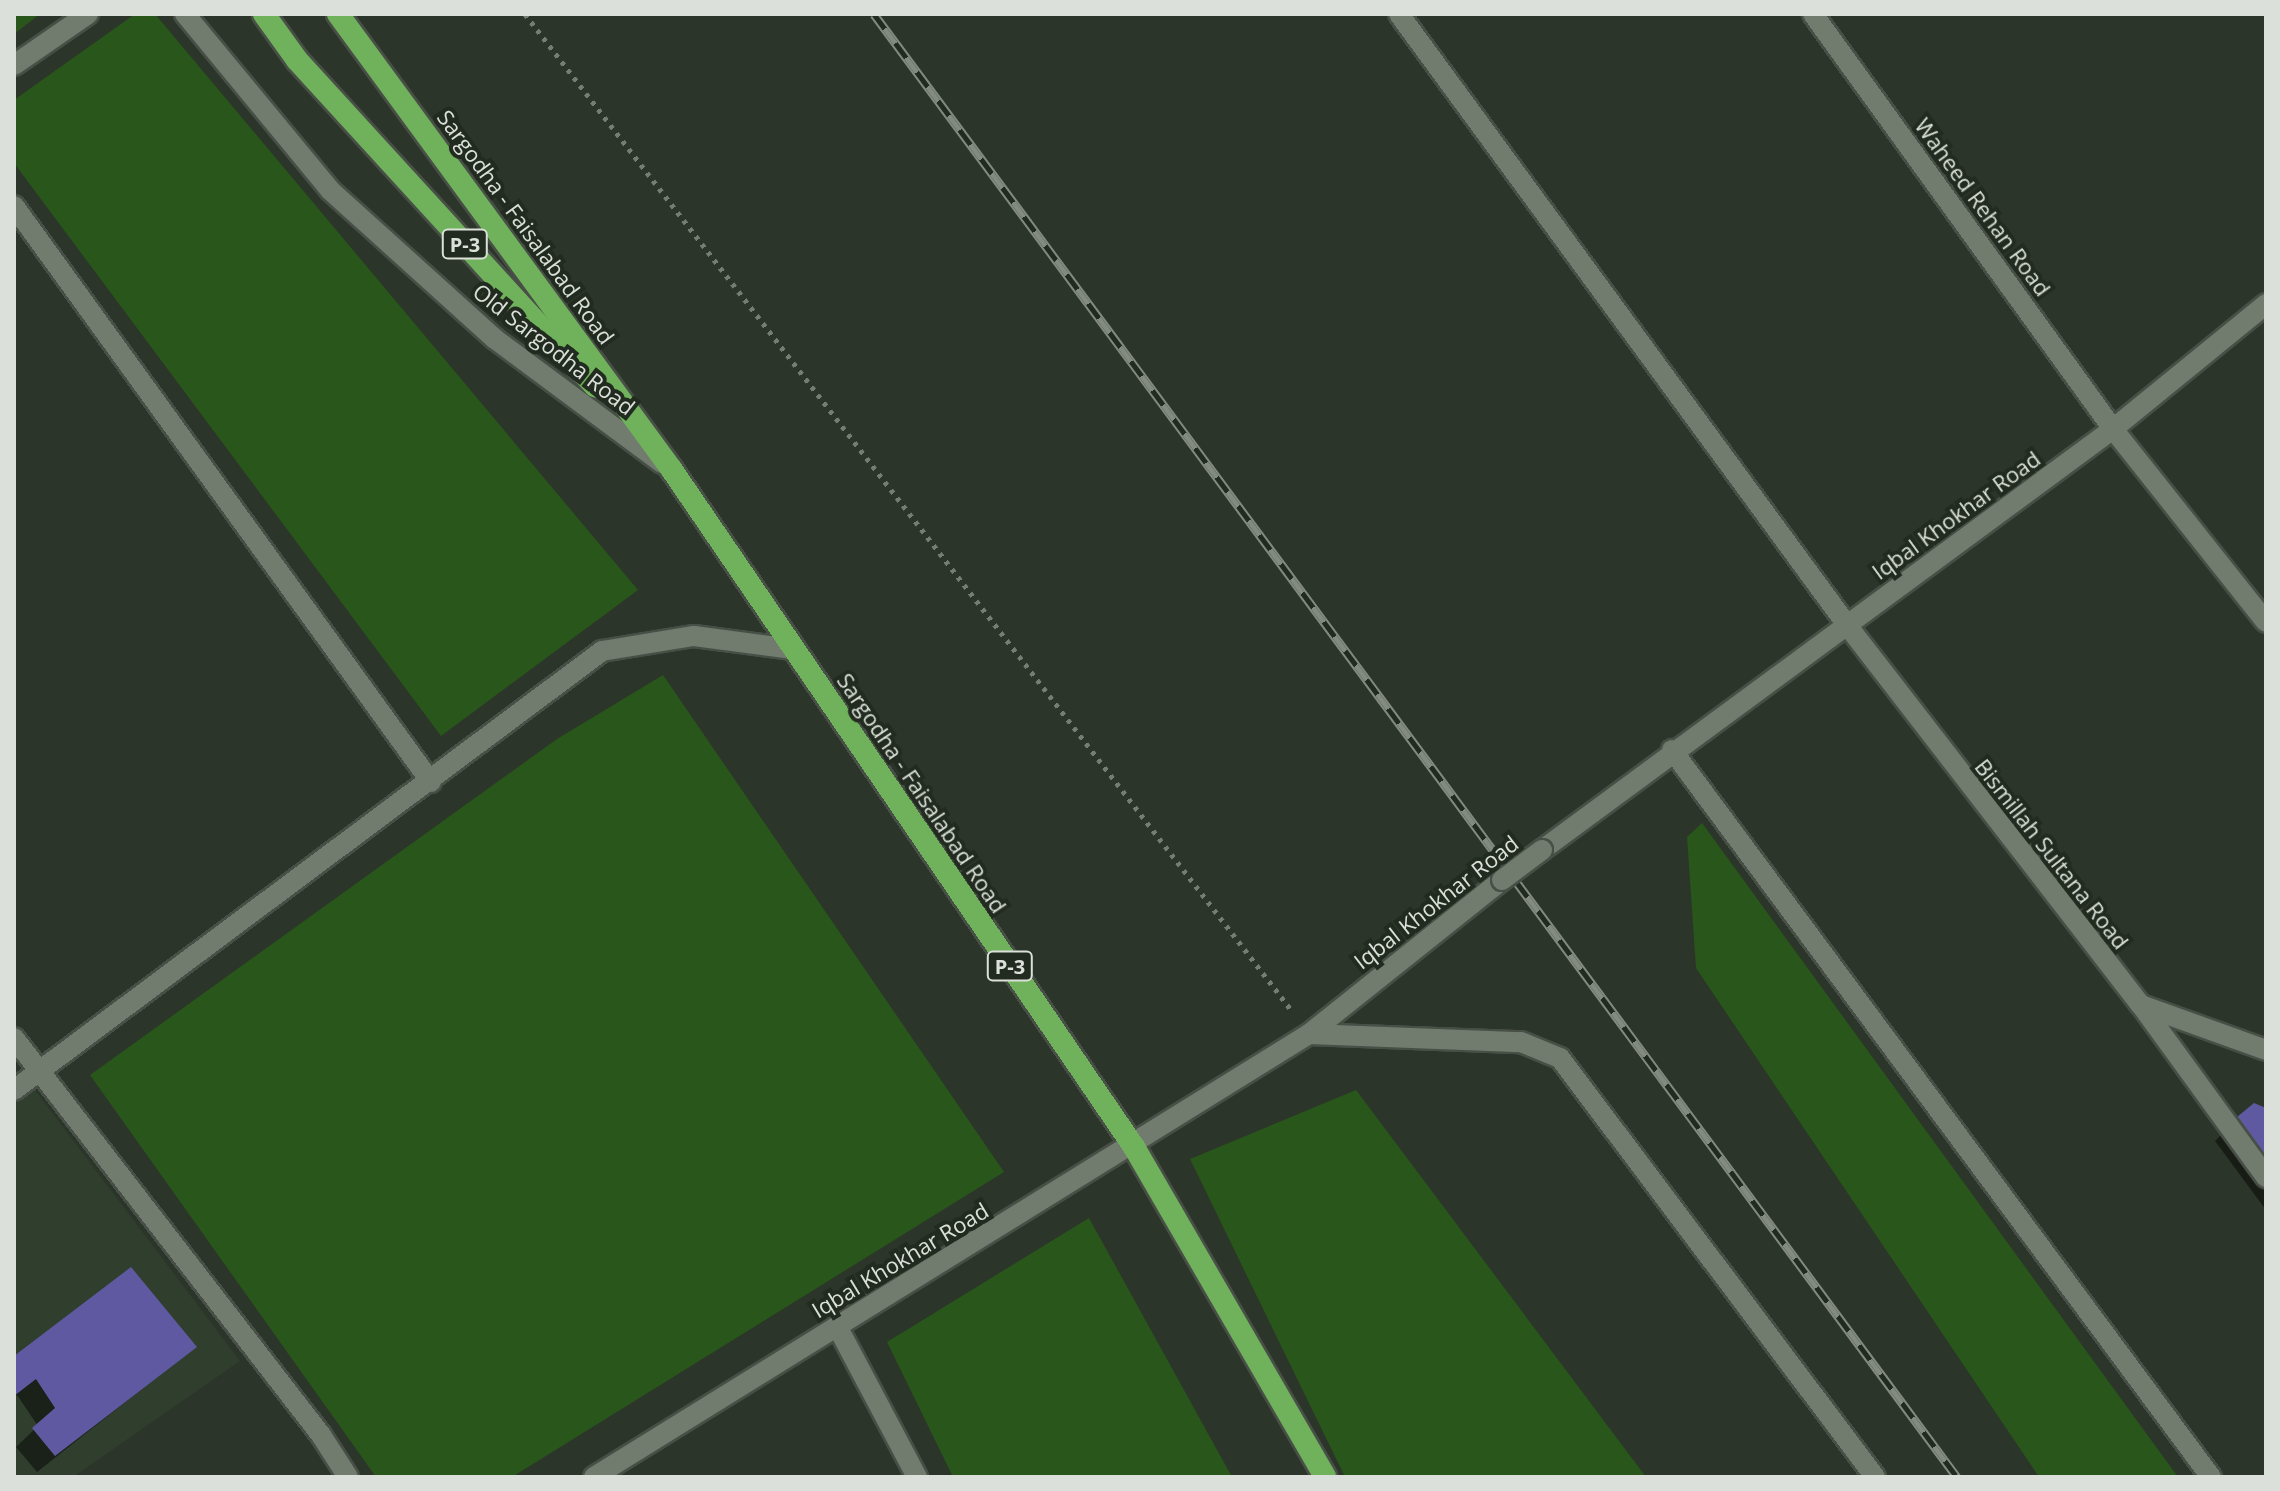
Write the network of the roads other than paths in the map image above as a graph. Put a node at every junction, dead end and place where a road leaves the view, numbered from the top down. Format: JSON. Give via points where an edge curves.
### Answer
{"nodes":[{"id":1,"x":88,"y":14,"type":"edge"},
{"id":2,"x":185,"y":14,"type":"edge"},
{"id":3,"x":264,"y":14,"type":"edge"},
{"id":4,"x":338,"y":14,"type":"edge"},
{"id":5,"x":1399,"y":14,"type":"edge"},
{"id":6,"x":1813,"y":14,"type":"edge"},
{"id":7,"x":14,"y":65,"type":"edge"},
{"id":8,"x":14,"y":206,"type":"edge"},
{"id":9,"x":2266,"y":304,"type":"edge"},
{"id":10,"x":2113,"y":429,"type":"junction"},
{"id":11,"x":672,"y":470,"type":"junction"},
{"id":12,"x":2266,"y":622,"type":"edge"},
{"id":13,"x":1847,"y":625,"type":"junction"},
{"id":14,"x":791,"y":649,"type":"junction"},
{"id":15,"x":1672,"y":750,"type":"junction"},
{"id":16,"x":431,"y":782,"type":"junction"},
{"id":17,"x":2141,"y":1005,"type":"junction"},
{"id":18,"x":1309,"y":1034,"type":"junction"},
{"id":19,"x":14,"y":1038,"type":"edge"},
{"id":20,"x":2266,"y":1050,"type":"edge"},
{"id":21,"x":39,"y":1071,"type":"junction"},
{"id":22,"x":14,"y":1090,"type":"edge"},
{"id":23,"x":1134,"y":1147,"type":"junction"},
{"id":24,"x":2266,"y":1177,"type":"edge"},
{"id":25,"x":837,"y":1326,"type":"junction"},
{"id":26,"x":348,"y":1477,"type":"edge"},
{"id":27,"x":594,"y":1477,"type":"edge"},
{"id":28,"x":917,"y":1477,"type":"edge"},
{"id":29,"x":1325,"y":1477,"type":"edge"},
{"id":30,"x":1875,"y":1477,"type":"edge"},
{"id":31,"x":2211,"y":1477,"type":"edge"}],
"edges":[{"from":1,"to":7,"type":"street"},
{"from":2,"to":11,"type":"street","name":"Old Sargodha Road","via":[[330,190],[495,339]]},
{"from":3,"to":11,"type":"highway","name":"Sargodha - Faisalabad Road","number":"P-3","via":[[297,60]]},
{"from":4,"to":11,"type":"highway","name":"Sargodha - Faisalabad Road","number":"P-3"},
{"from":5,"to":13,"type":"street","name":"Bismillah Sultana Road"},
{"from":6,"to":10,"type":"street","name":"Waheed Rehan Road"},
{"from":8,"to":16,"type":"street"},
{"from":9,"to":10,"type":"street","name":"Iqbal Khokhar Road"},
{"from":10,"to":12,"type":"street","name":"Waheed Rehan Road"},
{"from":10,"to":13,"type":"street","name":"Iqbal Khokhar Road"},
{"from":11,"to":14,"type":"highway","name":"Sargodha - Faisalabad Road","number":"P-3"},
{"from":13,"to":15,"type":"street","name":"Iqbal Khokhar Road"},
{"from":13,"to":17,"type":"street","name":"Bismillah Sultana Road"},
{"from":14,"to":16,"type":"street","via":[[694,636],[602,651]]},
{"from":14,"to":23,"type":"highway","name":"Sargodha - Faisalabad Road","number":"P-3"},
{"from":15,"to":18,"type":"street","name":"Iqbal Khokhar Road","bridge":true},
{"from":15,"to":31,"type":"street"},
{"from":16,"to":21,"type":"street"},
{"from":17,"to":20,"type":"street"},
{"from":17,"to":24,"type":"street","name":"Bismillah Sultana Road"},
{"from":18,"to":23,"type":"street","name":"Iqbal Khokhar Road"},
{"from":18,"to":30,"type":"street","via":[[1521,1042],[1560,1058]]},
{"from":19,"to":21,"type":"street"},
{"from":21,"to":22,"type":"street"},
{"from":21,"to":26,"type":"street"},
{"from":23,"to":25,"type":"street","name":"Iqbal Khokhar Road"},
{"from":23,"to":29,"type":"highway","name":"Sargodha - Faisalabad Road","number":"P-3"},
{"from":25,"to":27,"type":"street","name":"Iqbal Khokhar Road"},
{"from":25,"to":28,"type":"street"}]}
